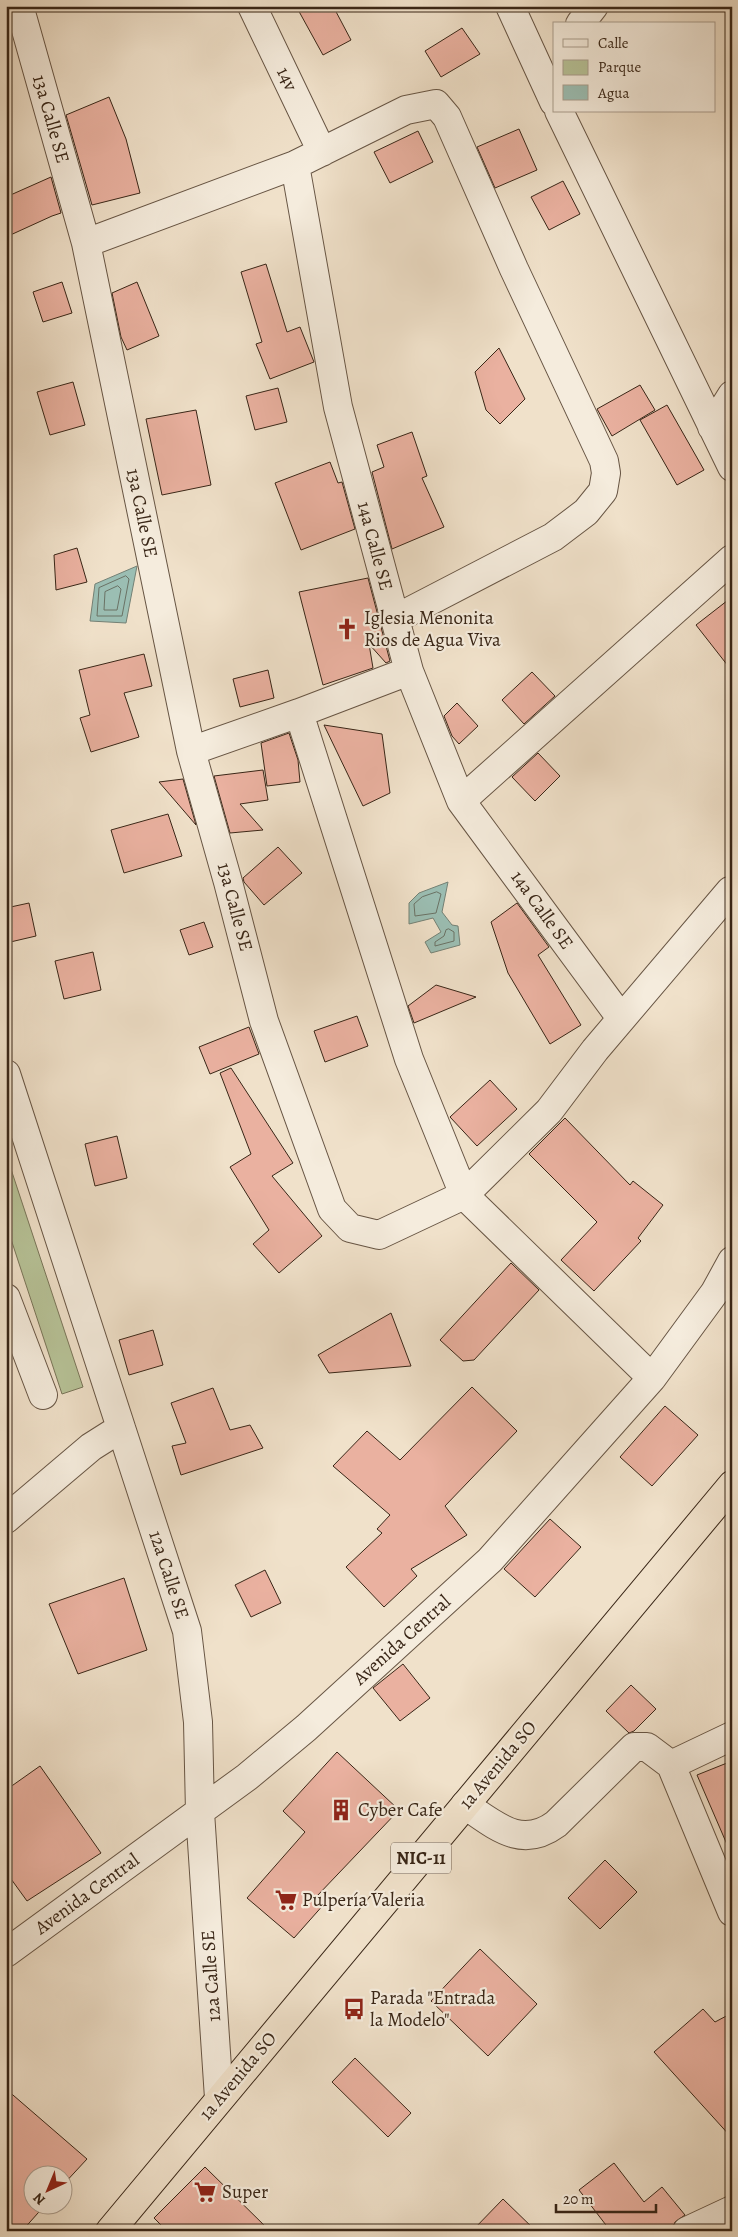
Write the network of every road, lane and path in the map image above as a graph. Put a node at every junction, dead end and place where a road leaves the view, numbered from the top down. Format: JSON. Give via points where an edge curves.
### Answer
{"nodes":[{"id":1,"x":17,"y":6,"type":"edge"},
{"id":2,"x":252,"y":6,"type":"edge"},
{"id":3,"x":510,"y":6,"type":"edge"},
{"id":4,"x":594,"y":6,"type":"edge"},
{"id":5,"x":582,"y":22,"type":"edge"},
{"id":6,"x":547,"y":64,"type":"edge"},
{"id":7,"x":553,"y":97,"type":"edge"},
{"id":8,"x":559,"y":112,"type":"edge"},
{"id":9,"x":322,"y":152,"type":"junction"},
{"id":10,"x":295,"y":165,"type":"junction"},
{"id":11,"x":86,"y":243,"type":"junction"},
{"id":12,"x":732,"y":395,"type":"edge"},
{"id":13,"x":712,"y":427,"type":"junction"},
{"id":14,"x":732,"y":467,"type":"edge"},
{"id":15,"x":732,"y":559,"type":"edge"},
{"id":16,"x":395,"y":619,"type":"junction"},
{"id":17,"x":409,"y":671,"type":"junction"},
{"id":18,"x":298,"y":713,"type":"junction"},
{"id":19,"x":192,"y":751,"type":"junction"},
{"id":20,"x":461,"y":801,"type":"junction"},
{"id":21,"x":730,"y":891,"type":"dead end"},
{"id":22,"x":621,"y":1018,"type":"junction"},
{"id":23,"x":6,"y":1074,"type":"edge"},
{"id":24,"x":11,"y":1109,"type":"edge"},
{"id":25,"x":464,"y":1196,"type":"junction"},
{"id":26,"x":732,"y":1261,"type":"edge"},
{"id":27,"x":6,"y":1298,"type":"edge"},
{"id":28,"x":652,"y":1378,"type":"junction"},
{"id":29,"x":43,"y":1395,"type":"dead end"},
{"id":30,"x":121,"y":1428,"type":"junction"},
{"id":31,"x":732,"y":1485,"type":"edge"},
{"id":32,"x":6,"y":1519,"type":"edge"},
{"id":33,"x":732,"y":1736,"type":"edge"},
{"id":34,"x":671,"y":1765,"type":"junction"},
{"id":35,"x":465,"y":1805,"type":"junction"},
{"id":36,"x":200,"y":1812,"type":"junction"},
{"id":37,"x":732,"y":1912,"type":"edge"},
{"id":38,"x":6,"y":1953,"type":"edge"},
{"id":39,"x":220,"y":2098,"type":"junction"},
{"id":40,"x":732,"y":2210,"type":"edge"},
{"id":41,"x":110,"y":2231,"type":"edge"},
{"id":42,"x":687,"y":2231,"type":"edge"}],
"edges":[{"from":1,"to":11,"type":"street","name":"13a Calle SE"},
{"from":2,"to":9,"type":"street","name":"14v"},
{"from":3,"to":6,"type":"street"},
{"from":4,"to":5,"type":"street"},
{"from":6,"to":7,"type":"street"},
{"from":8,"to":13,"type":"street"},
{"from":9,"to":10,"type":"street"},
{"from":9,"to":16,"type":"street","via":[[406,110],[436,104],[446,117],[604,461],[606,473],[603,491],[586,512],[553,537]]},
{"from":10,"to":11,"type":"street"},
{"from":10,"to":16,"type":"street","name":"14a Calle SE","via":[[338,407]]},
{"from":11,"to":19,"type":"street","name":"13a Calle SE"},
{"from":12,"to":13,"type":"street"},
{"from":13,"to":14,"type":"street"},
{"from":15,"to":20,"type":"street"},
{"from":16,"to":17,"type":"street","name":"14a Calle SE"},
{"from":17,"to":18,"type":"street"},
{"from":17,"to":20,"type":"street","name":"14a Calle SE"},
{"from":18,"to":19,"type":"street"},
{"from":18,"to":25,"type":"street","via":[[409,1059]]},
{"from":19,"to":25,"type":"street","name":"13a Calle SE","via":[[264,1021],[332,1209],[350,1228],[379,1235]]},
{"from":20,"to":22,"type":"street","name":"14a Calle SE"},
{"from":21,"to":22,"type":"street"},
{"from":22,"to":25,"type":"street","via":[[549,1111]]},
{"from":23,"to":24,"type":"street","name":"12a Calle SE"},
{"from":24,"to":30,"type":"street","name":"12a Calle SE"},
{"from":25,"to":28,"type":"street"},
{"from":26,"to":28,"type":"street","name":"Avenida Central","via":[[715,1292]]},
{"from":27,"to":29,"type":"street"},
{"from":28,"to":36,"type":"street","name":"Avenida Central","via":[[490,1560],[306,1728]]},
{"from":30,"to":32,"type":"street","via":[[90,1447]]},
{"from":30,"to":36,"type":"street","name":"12a Calle SE","via":[[187,1631],[198,1722]]},
{"from":31,"to":35,"type":"highway","name":"1a Avenida SO","number":"NIC-11"},
{"from":33,"to":34,"type":"street"},
{"from":34,"to":35,"type":"street","via":[[647,1747],[634,1747],[556,1824],[532,1836],[501,1829]]},
{"from":34,"to":37,"type":"street"},
{"from":35,"to":39,"type":"highway","name":"1a Avenida SO","number":"NIC-11"},
{"from":36,"to":38,"type":"street","name":"Avenida Central"},
{"from":36,"to":39,"type":"street","name":"12a Calle SE"},
{"from":39,"to":41,"type":"highway","name":"1a Avenida SO","number":"NIC-11"},
{"from":40,"to":42,"type":"street"}]}
